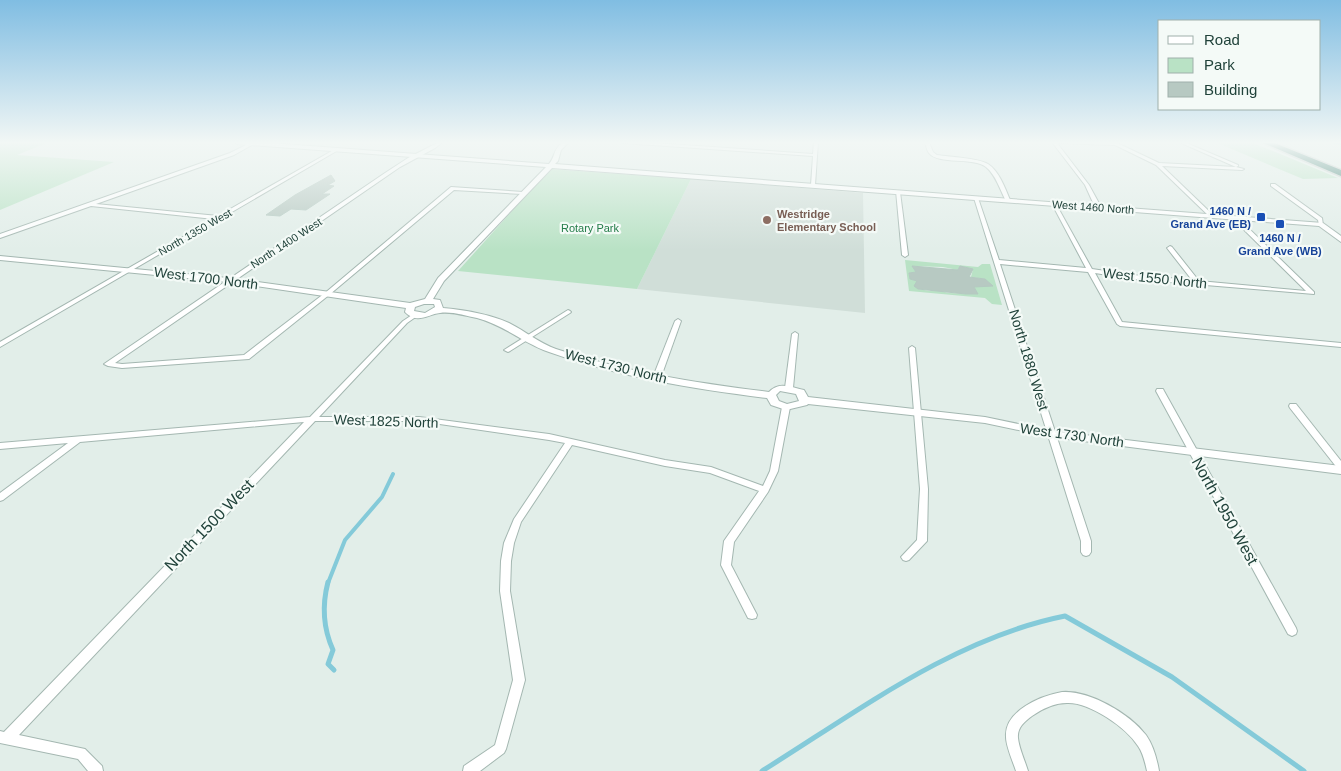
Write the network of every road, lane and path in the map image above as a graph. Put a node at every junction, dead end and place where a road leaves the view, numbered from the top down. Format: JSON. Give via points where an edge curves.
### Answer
{"nodes":[{"id":1,"x":165,"y":178,"type":"edge"},
{"id":2,"x":288,"y":178,"type":"edge"},
{"id":3,"x":384,"y":178,"type":"edge"},
{"id":4,"x":538,"y":178,"type":"edge"},
{"id":5,"x":715,"y":178,"type":"edge"},
{"id":6,"x":813,"y":178,"type":"edge"},
{"id":7,"x":995,"y":178,"type":"edge"},
{"id":8,"x":1082,"y":178,"type":"edge"},
{"id":9,"x":1172,"y":178,"type":"edge"},
{"id":10,"x":812,"y":185,"type":"junction"},
{"id":11,"x":1273,"y":185,"type":"dead end"},
{"id":12,"x":898,"y":192,"type":"junction"},
{"id":13,"x":523,"y":193,"type":"junction"},
{"id":14,"x":976,"y":198,"type":"junction"},
{"id":15,"x":1008,"y":200,"type":"junction"},
{"id":16,"x":1054,"y":204,"type":"junction"},
{"id":17,"x":89,"y":205,"type":"junction"},
{"id":18,"x":1098,"y":207,"type":"junction"},
{"id":19,"x":1211,"y":216,"type":"junction"},
{"id":20,"x":219,"y":218,"type":"junction"},
{"id":21,"x":1235,"y":218,"type":"junction"},
{"id":22,"x":1321,"y":224,"type":"junction"},
{"id":23,"x":0,"y":236,"type":"edge"},
{"id":24,"x":1341,"y":240,"type":"edge"},
{"id":25,"x":1170,"y":248,"type":"dead end"},
{"id":26,"x":905,"y":255,"type":"dead end"},
{"id":27,"x":1,"y":259,"type":"edge"},
{"id":28,"x":998,"y":262,"type":"junction"},
{"id":29,"x":130,"y":270,"type":"junction"},
{"id":30,"x":1090,"y":270,"type":"junction"},
{"id":31,"x":228,"y":280,"type":"junction"},
{"id":32,"x":1197,"y":282,"type":"junction"},
{"id":33,"x":326,"y":294,"type":"junction"},
{"id":34,"x":428,"y":301,"type":"junction"},
{"id":35,"x":438,"y":310,"type":"junction"},
{"id":36,"x":413,"y":311,"type":"junction"},
{"id":37,"x":568,"y":312,"type":"dead end"},
{"id":38,"x":678,"y":321,"type":"dead end"},
{"id":39,"x":795,"y":334,"type":"dead end"},
{"id":40,"x":528,"y":338,"type":"junction"},
{"id":41,"x":0,"y":345,"type":"edge"},
{"id":42,"x":1341,"y":345,"type":"edge"},
{"id":43,"x":912,"y":348,"type":"dead end"},
{"id":44,"x":508,"y":350,"type":"dead end"},
{"id":45,"x":657,"y":376,"type":"junction"},
{"id":46,"x":789,"y":388,"type":"junction"},
{"id":47,"x":1160,"y":391,"type":"dead end"},
{"id":48,"x":771,"y":395,"type":"junction"},
{"id":49,"x":804,"y":400,"type":"junction"},
{"id":50,"x":1294,"y":406,"type":"dead end"},
{"id":51,"x":786,"y":407,"type":"junction"},
{"id":52,"x":917,"y":412,"type":"junction"},
{"id":53,"x":311,"y":419,"type":"junction"},
{"id":54,"x":1052,"y":434,"type":"junction"},
{"id":55,"x":76,"y":440,"type":"junction"},
{"id":56,"x":570,"y":442,"type":"junction"},
{"id":57,"x":0,"y":446,"type":"edge"},
{"id":58,"x":1192,"y":451,"type":"junction"},
{"id":59,"x":1341,"y":468,"type":"edge"},
{"id":60,"x":765,"y":490,"type":"junction"},
{"id":61,"x":0,"y":498,"type":"edge"},
{"id":62,"x":1086,"y":552,"type":"dead end"},
{"id":63,"x":906,"y":557,"type":"dead end"},
{"id":64,"x":752,"y":615,"type":"dead end"},
{"id":65,"x":1292,"y":630,"type":"dead end"},
{"id":66,"x":3,"y":738,"type":"edge"},
{"id":67,"x":97,"y":771,"type":"edge"},
{"id":68,"x":469,"y":771,"type":"edge"},
{"id":69,"x":1022,"y":771,"type":"edge"},
{"id":70,"x":1153,"y":771,"type":"edge"}],
"edges":[{"from":1,"to":17,"type":"street"},
{"from":2,"to":20,"type":"street","name":"North 1350 West"},
{"from":3,"to":31,"type":"street","name":"North 1400 West"},
{"from":4,"to":13,"type":"street"},
{"from":5,"to":10,"type":"street","name":"West 1460 North"},
{"from":6,"to":10,"type":"street"},
{"from":7,"to":15,"type":"street"},
{"from":8,"to":18,"type":"street"},
{"from":9,"to":19,"type":"street"},
{"from":10,"to":12,"type":"street","name":"West 1460 North"},
{"from":11,"to":22,"type":"street","via":[[1320,219]]},
{"from":12,"to":14,"type":"street","name":"West 1460 North"},
{"from":12,"to":26,"type":"street"},
{"from":13,"to":33,"type":"street","via":[[453,188]]},
{"from":13,"to":34,"type":"street","via":[[446,274]]},
{"from":14,"to":15,"type":"street","name":"West 1460 North"},
{"from":14,"to":28,"type":"street","name":"North 1880 West"},
{"from":15,"to":16,"type":"street","name":"West 1460 North"},
{"from":16,"to":18,"type":"street","name":"West 1460 North"},
{"from":16,"to":30,"type":"street"},
{"from":17,"to":20,"type":"street"},
{"from":17,"to":23,"type":"street"},
{"from":18,"to":19,"type":"street","name":"West 1460 North"},
{"from":19,"to":21,"type":"street","name":"West 1460 North"},
{"from":20,"to":29,"type":"street","name":"North 1350 West"},
{"from":21,"to":22,"type":"street","name":"West 1460 North"},
{"from":21,"to":32,"type":"street","name":"West 1550 North","via":[[1312,293]]},
{"from":22,"to":24,"type":"street"},
{"from":25,"to":32,"type":"street"},
{"from":27,"to":29,"type":"street","name":"West 1700 North"},
{"from":28,"to":30,"type":"street","name":"West 1550 North"},
{"from":28,"to":54,"type":"street","name":"North 1880 West"},
{"from":29,"to":31,"type":"street","name":"West 1700 North"},
{"from":29,"to":41,"type":"street","name":"North 1350 West"},
{"from":30,"to":32,"type":"street","name":"West 1550 North"},
{"from":30,"to":42,"type":"street","via":[[1120,324]]},
{"from":31,"to":33,"type":"street","name":"West 1700 North"},
{"from":31,"to":33,"type":"street","name":"North 1400 West","via":[[108,364],[122,366],[246,357]]},
{"from":33,"to":36,"type":"street","name":"West 1700 North"},
{"from":34,"to":35,"type":"street","via":[[439,304]]},
{"from":34,"to":36,"type":"street"},
{"from":35,"to":36,"type":"street","name":"West 1730 North","via":[[425,315]]},
{"from":35,"to":40,"type":"street","name":"West 1730 North","via":[[463,312],[501,323]]},
{"from":36,"to":53,"type":"street","name":"North 1500 West"},
{"from":37,"to":40,"type":"street"},
{"from":38,"to":45,"type":"street"},
{"from":39,"to":46,"type":"street"},
{"from":40,"to":44,"type":"street"},
{"from":40,"to":45,"type":"street","name":"West 1730 North","via":[[549,349],[615,369]]},
{"from":43,"to":52,"type":"street"},
{"from":45,"to":48,"type":"street","name":"West 1730 North"},
{"from":46,"to":48,"type":"street","via":[[777,389]]},
{"from":46,"to":49,"type":"street","via":[[800,392]]},
{"from":47,"to":58,"type":"street","name":"North 1950 West"},
{"from":48,"to":51,"type":"street","via":[[775,403]]},
{"from":49,"to":51,"type":"street","via":[[798,406]]},
{"from":49,"to":52,"type":"street","name":"West 1730 North"},
{"from":50,"to":59,"type":"street"},
{"from":51,"to":60,"type":"street","via":[[774,471]]},
{"from":52,"to":54,"type":"street","name":"West 1730 North","via":[[985,420]]},
{"from":52,"to":63,"type":"street","via":[[924,489],[922,541]]},
{"from":53,"to":55,"type":"street","name":"West 1825 North"},
{"from":53,"to":56,"type":"street","name":"West 1825 North","via":[[419,419]]},
{"from":53,"to":66,"type":"street","name":"North 1500 West"},
{"from":54,"to":58,"type":"street","name":"West 1730 North"},
{"from":54,"to":62,"type":"street","name":"North 1880 West","via":[[1086,541]]},
{"from":55,"to":57,"type":"street","name":"West 1825 North"},
{"from":55,"to":61,"type":"street"},
{"from":56,"to":60,"type":"street","name":"West 1825 North","via":[[710,470]]},
{"from":56,"to":68,"type":"street","via":[[517,521],[509,543],[506,591],[519,680],[500,749]]},
{"from":58,"to":59,"type":"street","name":"West 1730 North"},
{"from":58,"to":65,"type":"street","name":"North 1950 West"},
{"from":60,"to":64,"type":"street","via":[[729,541],[726,564]]},
{"from":66,"to":67,"type":"street","via":[[81,753]]},
{"from":69,"to":70,"type":"street","via":[[1012,737],[1015,723],[1045,703],[1071,697],[1092,704],[1122,722],[1140,738],[1150,754]]}]}
